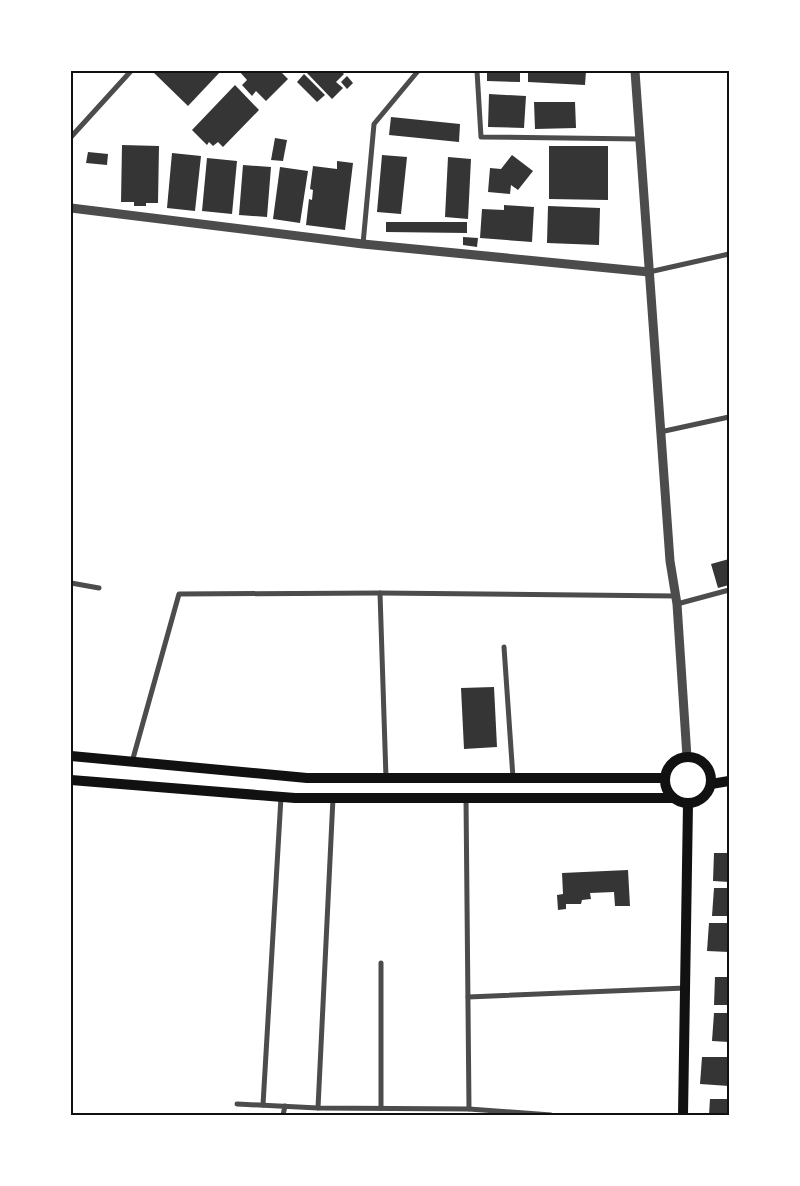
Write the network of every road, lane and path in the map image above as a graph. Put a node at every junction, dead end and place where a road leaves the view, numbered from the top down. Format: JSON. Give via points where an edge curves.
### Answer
{"nodes":[{"id":1,"x":131,"y":71,"type":"edge"},
{"id":2,"x":418,"y":71,"type":"edge"},
{"id":3,"x":477,"y":71,"type":"edge"},
{"id":4,"x":636,"y":71,"type":"edge"},
{"id":5,"x":71,"y":137,"type":"edge"},
{"id":6,"x":640,"y":140,"type":"junction"},
{"id":7,"x":71,"y":208,"type":"edge"},
{"id":8,"x":362,"y":244,"type":"junction"},
{"id":9,"x":729,"y":254,"type":"edge"},
{"id":10,"x":649,"y":272,"type":"junction"},
{"id":11,"x":729,"y":417,"type":"edge"},
{"id":12,"x":660,"y":432,"type":"junction"},
{"id":13,"x":71,"y":583,"type":"edge"},
{"id":14,"x":99,"y":588,"type":"dead end"},
{"id":15,"x":729,"y":590,"type":"edge"},
{"id":16,"x":380,"y":593,"type":"junction"},
{"id":17,"x":676,"y":600,"type":"junction"},
{"id":18,"x":504,"y":647,"type":"dead end"},
{"id":19,"x":71,"y":756,"type":"edge"},
{"id":20,"x":687,"y":757,"type":"junction"},
{"id":21,"x":132,"y":762,"type":"junction"},
{"id":22,"x":386,"y":778,"type":"junction"},
{"id":23,"x":513,"y":778,"type":"junction"},
{"id":24,"x":665,"y":778,"type":"junction"},
{"id":25,"x":71,"y":780,"type":"edge"},
{"id":26,"x":729,"y":781,"type":"edge"},
{"id":27,"x":711,"y":784,"type":"junction"},
{"id":28,"x":281,"y":797,"type":"junction"},
{"id":29,"x":333,"y":798,"type":"junction"},
{"id":30,"x":466,"y":798,"type":"junction"},
{"id":31,"x":672,"y":798,"type":"junction"},
{"id":32,"x":688,"y":804,"type":"junction"},
{"id":33,"x":381,"y":963,"type":"dead end"},
{"id":34,"x":685,"y":988,"type":"junction"},
{"id":35,"x":468,"y":997,"type":"junction"},
{"id":36,"x":237,"y":1104,"type":"dead end"},
{"id":37,"x":264,"y":1105,"type":"junction"},
{"id":38,"x":285,"y":1106,"type":"junction"},
{"id":39,"x":318,"y":1108,"type":"junction"},
{"id":40,"x":381,"y":1108,"type":"junction"},
{"id":41,"x":469,"y":1109,"type":"junction"},
{"id":42,"x":283,"y":1115,"type":"edge"},
{"id":43,"x":551,"y":1115,"type":"edge"},
{"id":44,"x":683,"y":1115,"type":"edge"}],
"edges":[{"from":1,"to":5,"type":"street"},
{"from":2,"to":8,"type":"street","via":[[374,124]]},
{"from":3,"to":6,"type":"street","via":[[481,137]]},
{"from":4,"to":6,"type":"street"},
{"from":6,"to":10,"type":"street"},
{"from":7,"to":8,"type":"street"},
{"from":8,"to":10,"type":"street"},
{"from":9,"to":10,"type":"street"},
{"from":10,"to":12,"type":"street"},
{"from":11,"to":12,"type":"street"},
{"from":12,"to":17,"type":"street"},
{"from":13,"to":14,"type":"street"},
{"from":15,"to":17,"type":"street"},
{"from":16,"to":17,"type":"street"},
{"from":16,"to":21,"type":"street","via":[[178,594]]},
{"from":16,"to":22,"type":"street"},
{"from":17,"to":20,"type":"street"},
{"from":18,"to":23,"type":"street"},
{"from":19,"to":21,"type":"main road"},
{"from":20,"to":24,"type":"main road","via":[[676,760]]},
{"from":20,"to":27,"type":"main road","via":[[696,758],[708,768]]},
{"from":21,"to":22,"type":"main road","via":[[306,778]]},
{"from":22,"to":23,"type":"main road"},
{"from":23,"to":24,"type":"main road"},
{"from":24,"to":31,"type":"main road","via":[[666,789]]},
{"from":25,"to":28,"type":"main road"},
{"from":26,"to":27,"type":"main road"},
{"from":27,"to":32,"type":"main road","via":[[701,800]]},
{"from":28,"to":29,"type":"main road"},
{"from":28,"to":37,"type":"street"},
{"from":29,"to":30,"type":"main road"},
{"from":29,"to":39,"type":"street"},
{"from":30,"to":31,"type":"main road"},
{"from":30,"to":35,"type":"street"},
{"from":31,"to":32,"type":"main road"},
{"from":32,"to":34,"type":"main road"},
{"from":33,"to":40,"type":"street"},
{"from":34,"to":35,"type":"street"},
{"from":34,"to":44,"type":"main road"},
{"from":35,"to":41,"type":"street"},
{"from":36,"to":37,"type":"street"},
{"from":37,"to":38,"type":"street"},
{"from":38,"to":39,"type":"street"},
{"from":38,"to":42,"type":"street"},
{"from":39,"to":40,"type":"street"},
{"from":40,"to":41,"type":"street"},
{"from":41,"to":43,"type":"street"}]}
